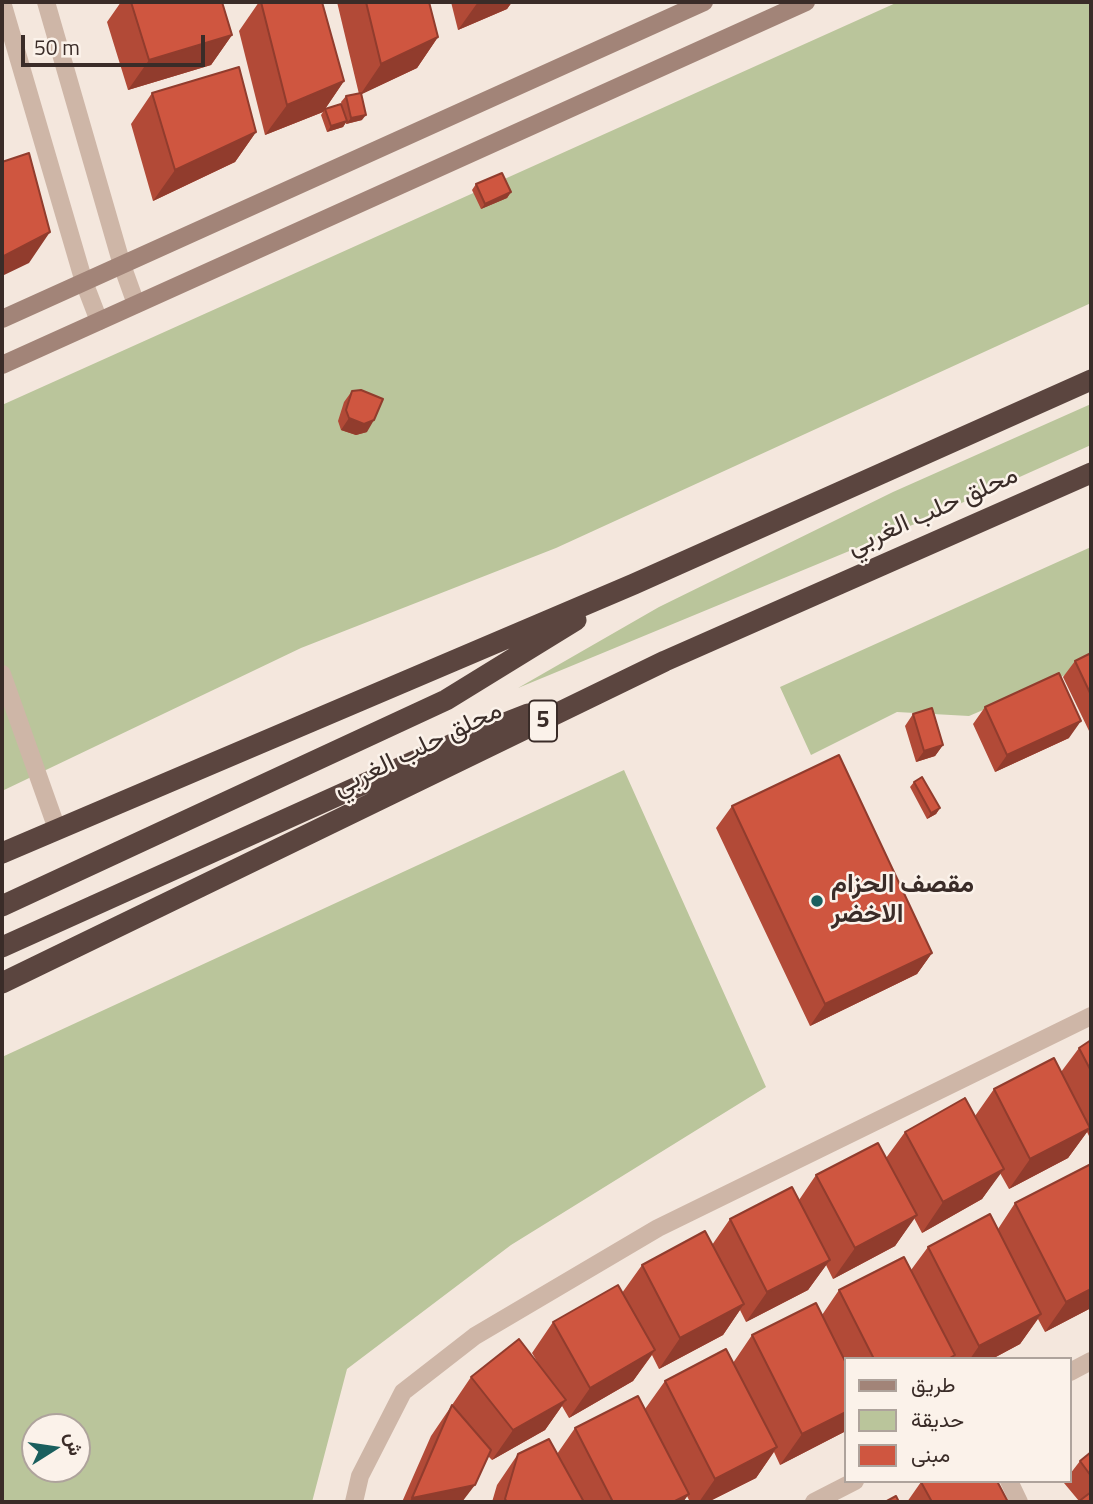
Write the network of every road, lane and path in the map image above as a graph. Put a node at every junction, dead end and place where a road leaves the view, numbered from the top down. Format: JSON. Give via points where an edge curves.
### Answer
{"nodes":[{"id":1,"x":2,"y":2,"type":"edge"},
{"id":2,"x":46,"y":2,"type":"edge"},
{"id":3,"x":704,"y":2,"type":"edge"},
{"id":4,"x":806,"y":2,"type":"edge"},
{"id":5,"x":6,"y":29,"type":"edge"},
{"id":6,"x":122,"y":265,"type":"junction"},
{"id":7,"x":84,"y":282,"type":"junction"},
{"id":8,"x":136,"y":304,"type":"junction"},
{"id":9,"x":2,"y":319,"type":"edge"},
{"id":10,"x":99,"y":321,"type":"junction"},
{"id":11,"x":2,"y":365,"type":"edge"},
{"id":12,"x":1091,"y":380,"type":"edge"},
{"id":13,"x":1091,"y":472,"type":"edge"},
{"id":14,"x":634,"y":584,"type":"junction"},
{"id":15,"x":665,"y":661,"type":"junction"},
{"id":16,"x":2,"y":674,"type":"edge"},
{"id":17,"x":57,"y":829,"type":"junction"},
{"id":18,"x":2,"y":853,"type":"edge"},
{"id":19,"x":2,"y":906,"type":"edge"},
{"id":20,"x":2,"y":947,"type":"edge"},
{"id":21,"x":2,"y":983,"type":"edge"},
{"id":22,"x":1091,"y":1016,"type":"edge"},
{"id":23,"x":1091,"y":1361,"type":"edge"},
{"id":24,"x":1072,"y":1371,"type":"edge"},
{"id":25,"x":851,"y":1483,"type":"edge"},
{"id":26,"x":1010,"y":1483,"type":"edge"},
{"id":27,"x":354,"y":1502,"type":"edge"},
{"id":28,"x":814,"y":1502,"type":"edge"},
{"id":29,"x":1018,"y":1502,"type":"edge"}],
"edges":[{"from":1,"to":5,"type":"street"},
{"from":2,"to":6,"type":"street"},
{"from":3,"to":6,"type":"street"},
{"from":4,"to":8,"type":"street"},
{"from":5,"to":7,"type":"street"},
{"from":6,"to":7,"type":"street"},
{"from":6,"to":8,"type":"street"},
{"from":7,"to":9,"type":"street"},
{"from":7,"to":10,"type":"street"},
{"from":8,"to":10,"type":"street"},
{"from":10,"to":11,"type":"street"},
{"from":12,"to":14,"type":"highway"},
{"from":13,"to":15,"type":"highway","name":"محلق حلب الغربي","number":"5"},
{"from":14,"to":17,"type":"highway"},
{"from":14,"to":19,"type":"highway","via":[[446,700]]},
{"from":15,"to":20,"type":"highway","via":[[458,741]]},
{"from":15,"to":21,"type":"highway","name":"محلق حلب الغربي","number":"5"},
{"from":16,"to":17,"type":"street"},
{"from":17,"to":18,"type":"highway"},
{"from":22,"to":27,"type":"street","via":[[658,1228],[475,1336],[403,1392],[360,1476]]},
{"from":23,"to":24,"type":"street"},
{"from":25,"to":28,"type":"street"},
{"from":26,"to":29,"type":"street"}]}
